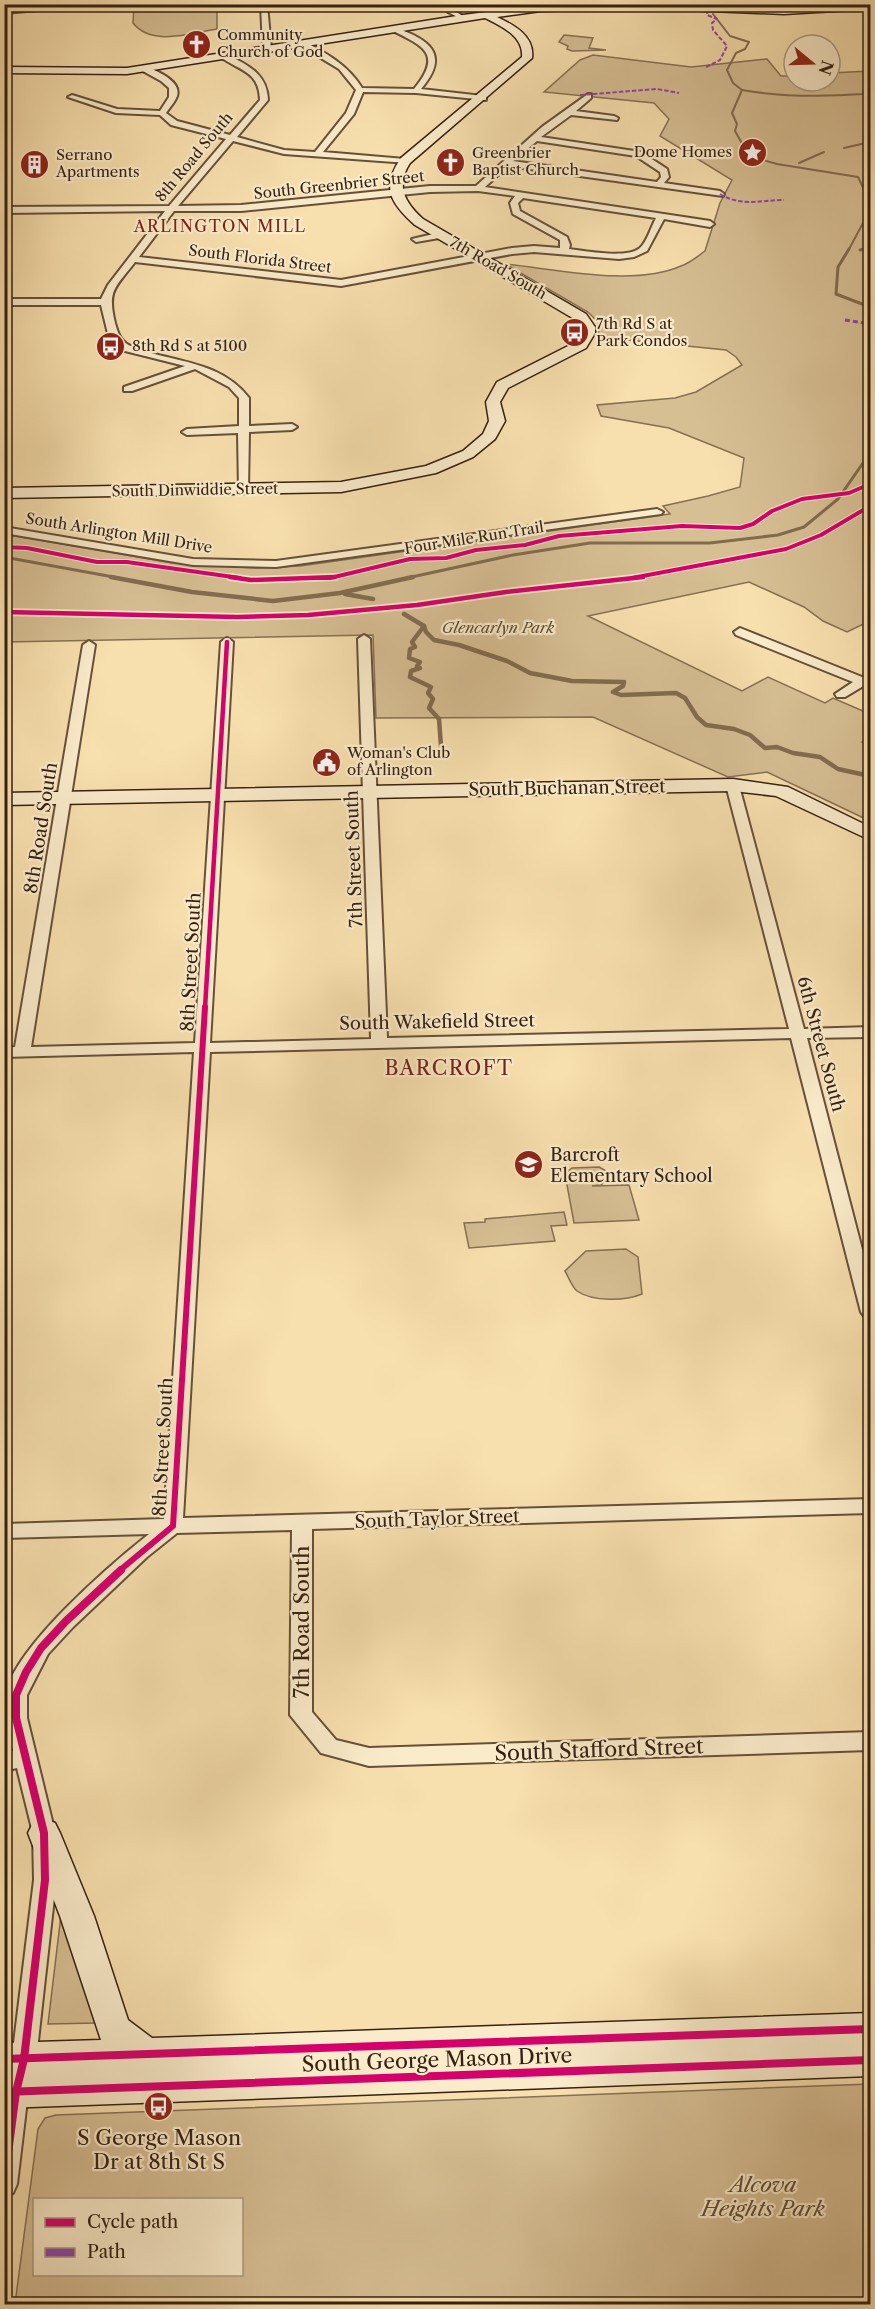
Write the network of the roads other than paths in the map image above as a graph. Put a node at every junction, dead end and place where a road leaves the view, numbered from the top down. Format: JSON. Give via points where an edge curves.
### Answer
{"nodes":[{"id":1,"x":103,"y":4,"type":"edge"},
{"id":2,"x":264,"y":4,"type":"edge"},
{"id":3,"x":448,"y":4,"type":"edge"},
{"id":4,"x":870,"y":6,"type":"edge"},
{"id":5,"x":4,"y":11,"type":"edge"},
{"id":6,"x":486,"y":15,"type":"junction"},
{"id":7,"x":464,"y":18,"type":"junction"},
{"id":8,"x":393,"y":29,"type":"junction"},
{"id":9,"x":300,"y":44,"type":"junction"},
{"id":10,"x":267,"y":49,"type":"junction"},
{"id":11,"x":223,"y":56,"type":"junction"},
{"id":12,"x":144,"y":68,"type":"junction"},
{"id":13,"x":4,"y":70,"type":"edge"},
{"id":14,"x":360,"y":90,"type":"junction"},
{"id":15,"x":416,"y":91,"type":"junction"},
{"id":16,"x":588,"y":96,"type":"dead end"},
{"id":17,"x":72,"y":97,"type":"dead end"},
{"id":18,"x":483,"y":98,"type":"junction"},
{"id":19,"x":570,"y":112,"type":"junction"},
{"id":20,"x":162,"y":113,"type":"junction"},
{"id":21,"x":614,"y":118,"type":"dead end"},
{"id":22,"x":535,"y":138,"type":"junction"},
{"id":23,"x":232,"y":140,"type":"junction"},
{"id":24,"x":316,"y":155,"type":"junction"},
{"id":25,"x":405,"y":161,"type":"junction"},
{"id":26,"x":508,"y":163,"type":"junction"},
{"id":27,"x":659,"y":185,"type":"junction"},
{"id":28,"x":478,"y":189,"type":"junction"},
{"id":29,"x":396,"y":193,"type":"junction"},
{"id":30,"x":720,"y":194,"type":"dead end"},
{"id":31,"x":521,"y":195,"type":"junction"},
{"id":32,"x":171,"y":209,"type":"junction"},
{"id":33,"x":4,"y":210,"type":"edge"},
{"id":34,"x":661,"y":216,"type":"junction"},
{"id":35,"x":710,"y":224,"type":"dead end"},
{"id":36,"x":442,"y":235,"type":"junction"},
{"id":37,"x":416,"y":239,"type":"dead end"},
{"id":38,"x":564,"y":250,"type":"junction"},
{"id":39,"x":480,"y":257,"type":"junction"},
{"id":40,"x":132,"y":260,"type":"junction"},
{"id":41,"x":4,"y":302,"type":"edge"},
{"id":42,"x":105,"y":302,"type":"junction"},
{"id":43,"x":195,"y":366,"type":"junction"},
{"id":44,"x":128,"y":388,"type":"dead end"},
{"id":45,"x":292,"y":427,"type":"dead end"},
{"id":46,"x":244,"y":429,"type":"junction"},
{"id":47,"x":187,"y":432,"type":"dead end"},
{"id":48,"x":385,"y":479,"type":"joint"},
{"id":49,"x":243,"y":489,"type":"junction"},
{"id":50,"x":4,"y":493,"type":"edge"},
{"id":51,"x":657,"y":512,"type":"dead end"},
{"id":52,"x":4,"y":530,"type":"edge"},
{"id":53,"x":740,"y":632,"type":"dead end"},
{"id":54,"x":364,"y":639,"type":"dead end"},
{"id":55,"x":227,"y":642,"type":"dead end"},
{"id":56,"x":89,"y":645,"type":"dead end"},
{"id":57,"x":866,"y":679,"type":"edge"},
{"id":58,"x":841,"y":693,"type":"dead end"},
{"id":59,"x":733,"y":785,"type":"junction"},
{"id":60,"x":369,"y":791,"type":"junction"},
{"id":61,"x":216,"y":794,"type":"junction"},
{"id":62,"x":64,"y":798,"type":"junction"},
{"id":63,"x":4,"y":799,"type":"edge"},
{"id":64,"x":870,"y":834,"type":"edge"},
{"id":65,"x":870,"y":1032,"type":"edge"},
{"id":66,"x":798,"y":1034,"type":"junction"},
{"id":67,"x":379,"y":1042,"type":"junction"},
{"id":68,"x":201,"y":1047,"type":"junction"},
{"id":69,"x":4,"y":1052,"type":"edge"},
{"id":70,"x":22,"y":1052,"type":"junction"},
{"id":71,"x":870,"y":1312,"type":"edge"},
{"id":72,"x":870,"y":1506,"type":"edge"},
{"id":73,"x":302,"y":1522,"type":"junction"},
{"id":74,"x":173,"y":1526,"type":"junction"},
{"id":75,"x":4,"y":1531,"type":"edge"},
{"id":76,"x":870,"y":1741,"type":"edge"},
{"id":77,"x":328,"y":1748,"type":"joint"},
{"id":78,"x":15,"y":1760,"type":"edge"},
{"id":79,"x":44,"y":1833,"type":"junction"},
{"id":80,"x":870,"y":2029,"type":"edge"},
{"id":81,"x":147,"y":2054,"type":"junction"},
{"id":82,"x":870,"y":2060,"type":"edge"},
{"id":83,"x":12,"y":2076,"type":"edge"},
{"id":84,"x":4,"y":2184,"type":"edge"}],
"edges":[{"from":1,"to":5,"type":"street"},
{"from":2,"to":10,"type":"street"},
{"from":3,"to":7,"type":"street","via":[[450,10]]},
{"from":4,"to":6,"type":"street","via":[[784,11],[592,6]]},
{"from":6,"to":7,"type":"street"},
{"from":6,"to":18,"type":"street","via":[[522,37],[529,52],[523,64]]},
{"from":7,"to":8,"type":"street"},
{"from":8,"to":9,"type":"street"},
{"from":8,"to":15,"type":"street","via":[[421,43],[433,55],[435,66]]},
{"from":9,"to":10,"type":"street"},
{"from":9,"to":14,"type":"street","via":[[337,63]]},
{"from":10,"to":11,"type":"street"},
{"from":11,"to":12,"type":"street"},
{"from":11,"to":23,"type":"street","name":"8th Road South","via":[[257,76],[265,87],[264,100]]},
{"from":12,"to":13,"type":"street"},
{"from":12,"to":20,"type":"street","via":[[174,92]]},
{"from":14,"to":15,"type":"street"},
{"from":14,"to":24,"type":"street","via":[[350,114]]},
{"from":15,"to":18,"type":"street"},
{"from":16,"to":19,"type":"street"},
{"from":17,"to":20,"type":"street","via":[[116,111]]},
{"from":18,"to":25,"type":"street"},
{"from":19,"to":21,"type":"street"},
{"from":19,"to":22,"type":"street"},
{"from":20,"to":23,"type":"street","via":[[174,123]]},
{"from":22,"to":26,"type":"street"},
{"from":22,"to":27,"type":"street","via":[[638,154],[664,171]]},
{"from":23,"to":24,"type":"street"},
{"from":23,"to":32,"type":"street","name":"8th Road South"},
{"from":24,"to":25,"type":"street"},
{"from":25,"to":29,"type":"street","via":[[394,183]]},
{"from":26,"to":27,"type":"street"},
{"from":26,"to":28,"type":"street"},
{"from":27,"to":30,"type":"street"},
{"from":28,"to":29,"type":"street","name":"South Greenbrier Street"},
{"from":28,"to":31,"type":"street","name":"South Greenbrier Street"},
{"from":29,"to":32,"type":"street","name":"South Greenbrier Street","via":[[241,208]]},
{"from":29,"to":36,"type":"street","name":"7th Road South","via":[[410,214]]},
{"from":31,"to":34,"type":"street","name":"South Greenbrier Street"},
{"from":31,"to":38,"type":"street","via":[[514,203],[516,212],[564,239]]},
{"from":32,"to":33,"type":"street","name":"South Greenbrier Street"},
{"from":32,"to":40,"type":"street","name":"8th Road South"},
{"from":34,"to":35,"type":"street","name":"South Greenbrier Street"},
{"from":34,"to":38,"type":"street","name":"South Florida Street","via":[[644,249],[634,254]]},
{"from":36,"to":37,"type":"street"},
{"from":36,"to":39,"type":"street","name":"7th Road South"},
{"from":38,"to":39,"type":"street","name":"South Florida Street","via":[[512,251]]},
{"from":39,"to":40,"type":"street","name":"South Florida Street","via":[[341,284]]},
{"from":39,"to":48,"type":"street","name":"7th Road South","via":[[581,317],[588,327],[587,337],[573,350],[502,385],[493,402],[497,421],[492,433],[468,454],[430,470]]},
{"from":40,"to":42,"type":"street","name":"8th Road South","via":[[111,287]]},
{"from":41,"to":42,"type":"street"},
{"from":42,"to":43,"type":"street","via":[[114,338],[128,349]]},
{"from":43,"to":44,"type":"street"},
{"from":43,"to":46,"type":"street","via":[[240,391],[244,399]]},
{"from":45,"to":46,"type":"street"},
{"from":46,"to":47,"type":"street"},
{"from":46,"to":49,"type":"street"},
{"from":48,"to":49,"type":"street","name":"South Dinwiddie Street","via":[[341,487]]},
{"from":49,"to":50,"type":"street","name":"South Dinwiddie Street"},
{"from":51,"to":52,"type":"street","name":"South Arlington Mill Drive","via":[[266,564],[193,562]]},
{"from":53,"to":57,"type":"street"},
{"from":54,"to":60,"type":"street","name":"7th Street South"},
{"from":55,"to":61,"type":"street","name":"8th Street South"},
{"from":56,"to":62,"type":"street","name":"8th Road South"},
{"from":57,"to":58,"type":"street"},
{"from":59,"to":60,"type":"street","name":"South Buchanan Street"},
{"from":59,"to":64,"type":"street","name":"South Buchanan Street","via":[[781,790]]},
{"from":59,"to":66,"type":"street","name":"6th Street South"},
{"from":60,"to":61,"type":"street","name":"South Buchanan Street"},
{"from":60,"to":67,"type":"street","name":"7th Street South"},
{"from":61,"to":62,"type":"street","name":"South Buchanan Street"},
{"from":61,"to":68,"type":"street","name":"8th Street South"},
{"from":62,"to":63,"type":"street","name":"South Buchanan Street"},
{"from":62,"to":70,"type":"street","name":"8th Road South"},
{"from":65,"to":66,"type":"street","name":"South Wakefield Street"},
{"from":66,"to":67,"type":"street","name":"South Wakefield Street"},
{"from":66,"to":71,"type":"street","name":"6th Street South"},
{"from":67,"to":68,"type":"street","name":"South Wakefield Street"},
{"from":68,"to":70,"type":"street","name":"South Wakefield Street"},
{"from":68,"to":74,"type":"street","name":"8th Street South"},
{"from":69,"to":70,"type":"street","name":"South Wakefield Street"},
{"from":72,"to":73,"type":"street","name":"South Taylor Street"},
{"from":73,"to":74,"type":"street","name":"South Taylor Street"},
{"from":73,"to":77,"type":"street","name":"7th Road South","via":[[301,1715]]},
{"from":74,"to":75,"type":"street","name":"South Taylor Street"},
{"from":74,"to":78,"type":"street","name":"8th Street South","via":[[140,1552],[41,1648],[16,1695]]},
{"from":76,"to":77,"type":"street","name":"South Stafford Street","via":[[369,1757]]},
{"from":78,"to":79,"type":"street","name":"8th Street South"},
{"from":79,"to":81,"type":"street","via":[[78,1916],[114,2030]]},
{"from":79,"to":83,"type":"street","name":"8th Street South","via":[[45,1880]]},
{"from":80,"to":81,"type":"street","name":"South George Mason Drive"},
{"from":81,"to":83,"type":"street","name":"South George Mason Drive"},
{"from":82,"to":83,"type":"street","name":"South George Mason Drive"},
{"from":83,"to":84,"type":"street","name":"8th Street South"}]}
